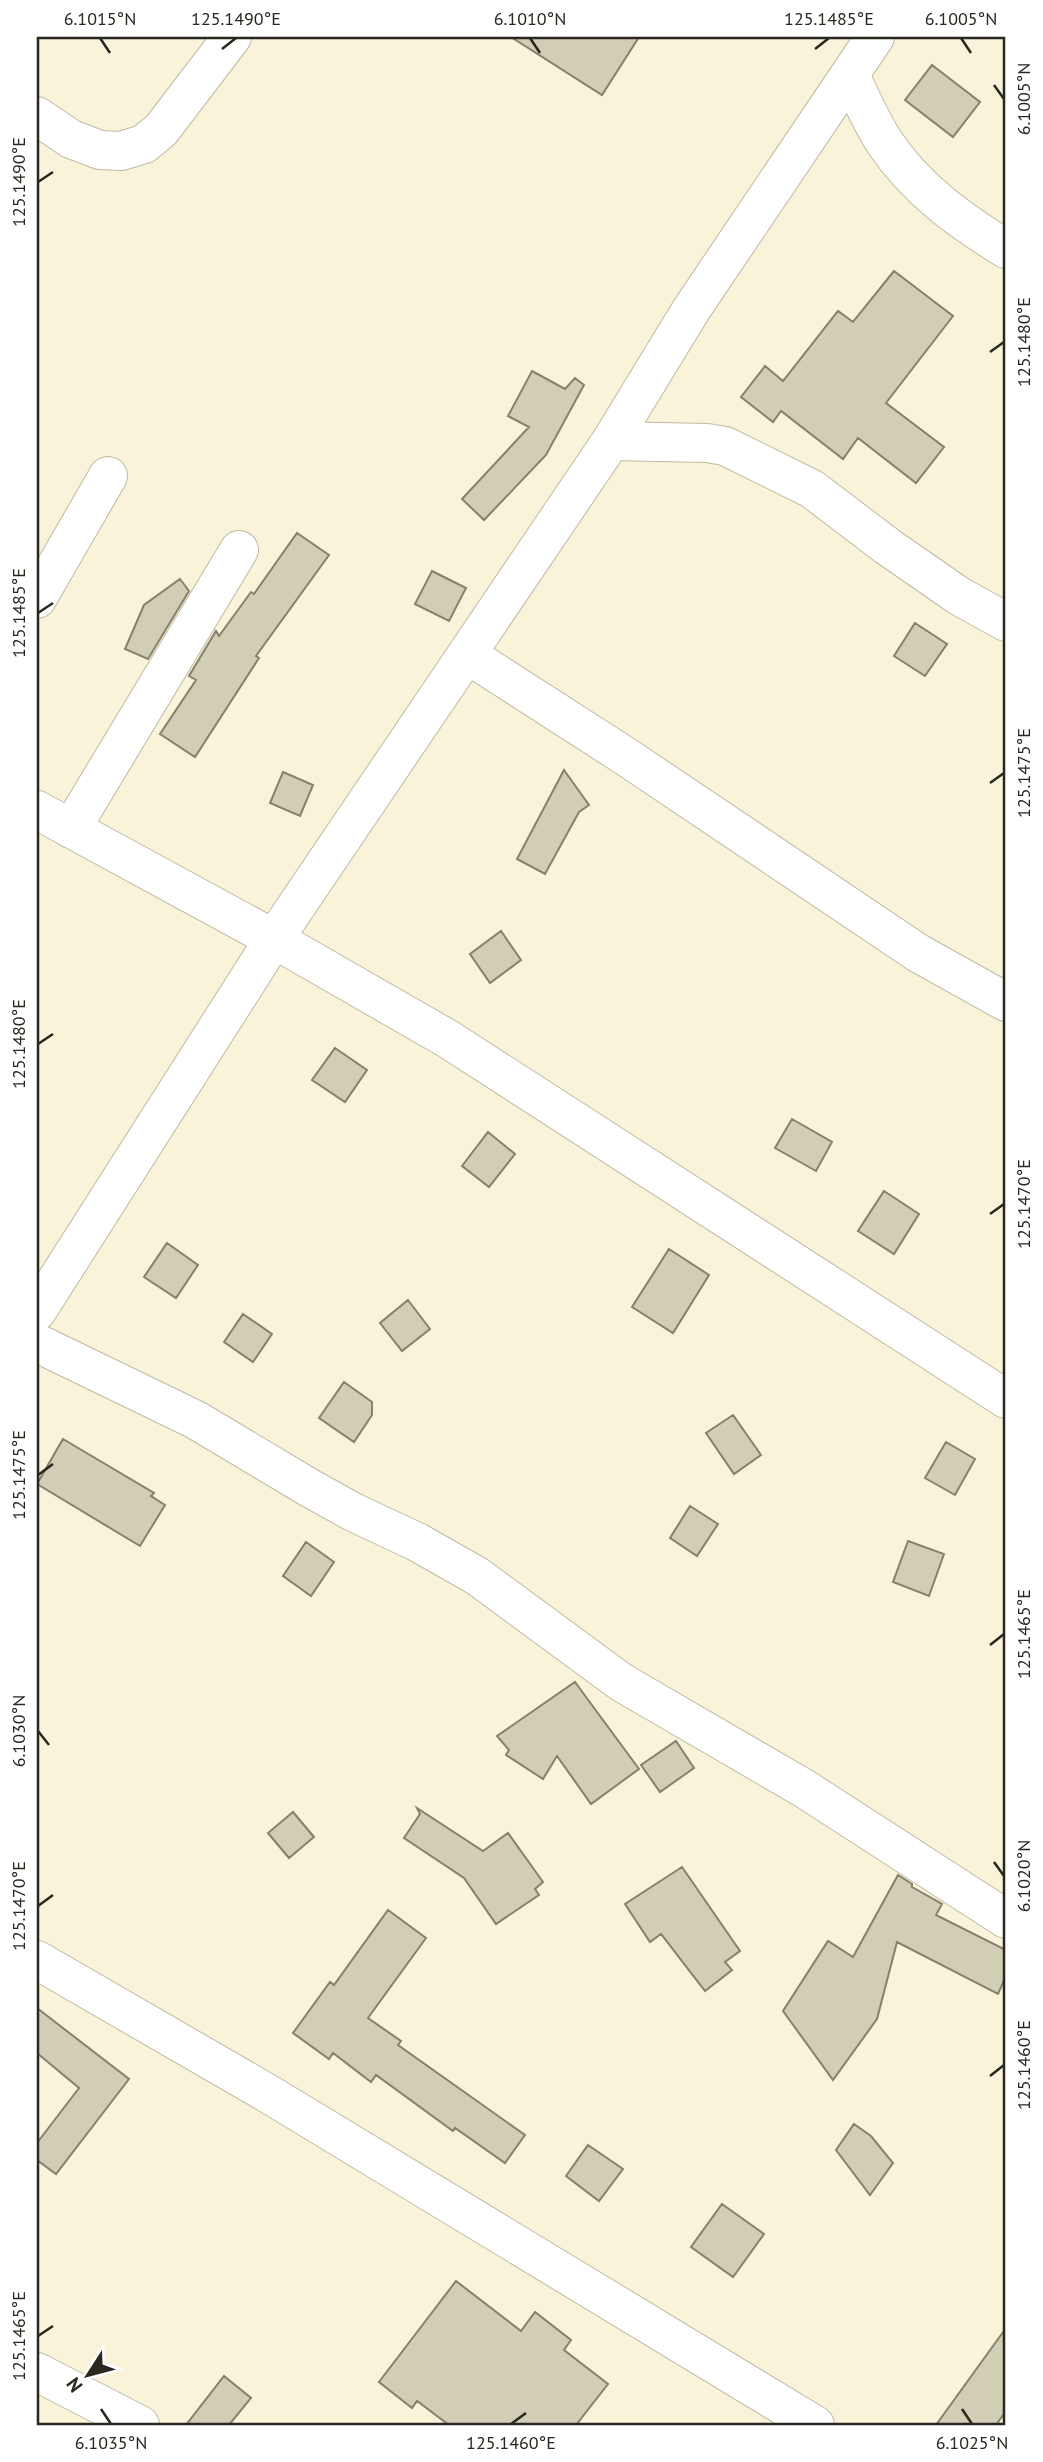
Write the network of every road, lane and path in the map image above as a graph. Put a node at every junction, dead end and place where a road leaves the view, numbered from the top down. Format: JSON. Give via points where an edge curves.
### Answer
{"nodes":[{"id":1,"x":232,"y":37,"type":"edge"},
{"id":2,"x":876,"y":37,"type":"edge"},
{"id":3,"x":850,"y":75,"type":"junction"},
{"id":4,"x":37,"y":116,"type":"edge"},
{"id":5,"x":1006,"y":249,"type":"edge"},
{"id":6,"x":611,"y":441,"type":"junction"},
{"id":7,"x":108,"y":476,"type":"dead end"},
{"id":8,"x":239,"y":550,"type":"dead end"},
{"id":9,"x":37,"y":599,"type":"edge"},
{"id":10,"x":1006,"y":622,"type":"edge"},
{"id":11,"x":468,"y":655,"type":"junction"},
{"id":12,"x":37,"y":810,"type":"edge"},
{"id":13,"x":71,"y":829,"type":"junction"},
{"id":14,"x":274,"y":939,"type":"junction"},
{"id":15,"x":1006,"y":1002,"type":"edge"},
{"id":16,"x":37,"y":1311,"type":"edge"},
{"id":17,"x":37,"y":1343,"type":"edge"},
{"id":18,"x":1006,"y":1399,"type":"edge"},
{"id":19,"x":1006,"y":1919,"type":"edge"},
{"id":20,"x":37,"y":1959,"type":"edge"},
{"id":21,"x":37,"y":2372,"type":"edge"},
{"id":22,"x":139,"y":2425,"type":"edge"},
{"id":23,"x":815,"y":2425,"type":"edge"}],
"edges":[{"from":1,"to":4,"type":"street","via":[[161,130],[144,144],[121,151],[100,150],[71,139]]},
{"from":2,"to":3,"type":"street"},
{"from":3,"to":5,"type":"street","via":[[883,141],[904,169],[962,221]]},
{"from":3,"to":6,"type":"street","via":[[691,310]]},
{"from":6,"to":10,"type":"street","via":[[725,446],[812,489],[959,596]]},
{"from":6,"to":11,"type":"street"},
{"from":7,"to":9,"type":"street"},
{"from":8,"to":13,"type":"street"},
{"from":11,"to":14,"type":"street"},
{"from":11,"to":15,"type":"street","via":[[918,953]]},
{"from":12,"to":13,"type":"street"},
{"from":13,"to":14,"type":"street"},
{"from":14,"to":16,"type":"street"},
{"from":14,"to":18,"type":"street","via":[[448,1039]]},
{"from":17,"to":19,"type":"street","via":[[196,1420],[352,1512],[477,1576],[621,1682],[804,1789]]},
{"from":20,"to":23,"type":"street","via":[[267,2092]]},
{"from":21,"to":22,"type":"street"}]}
